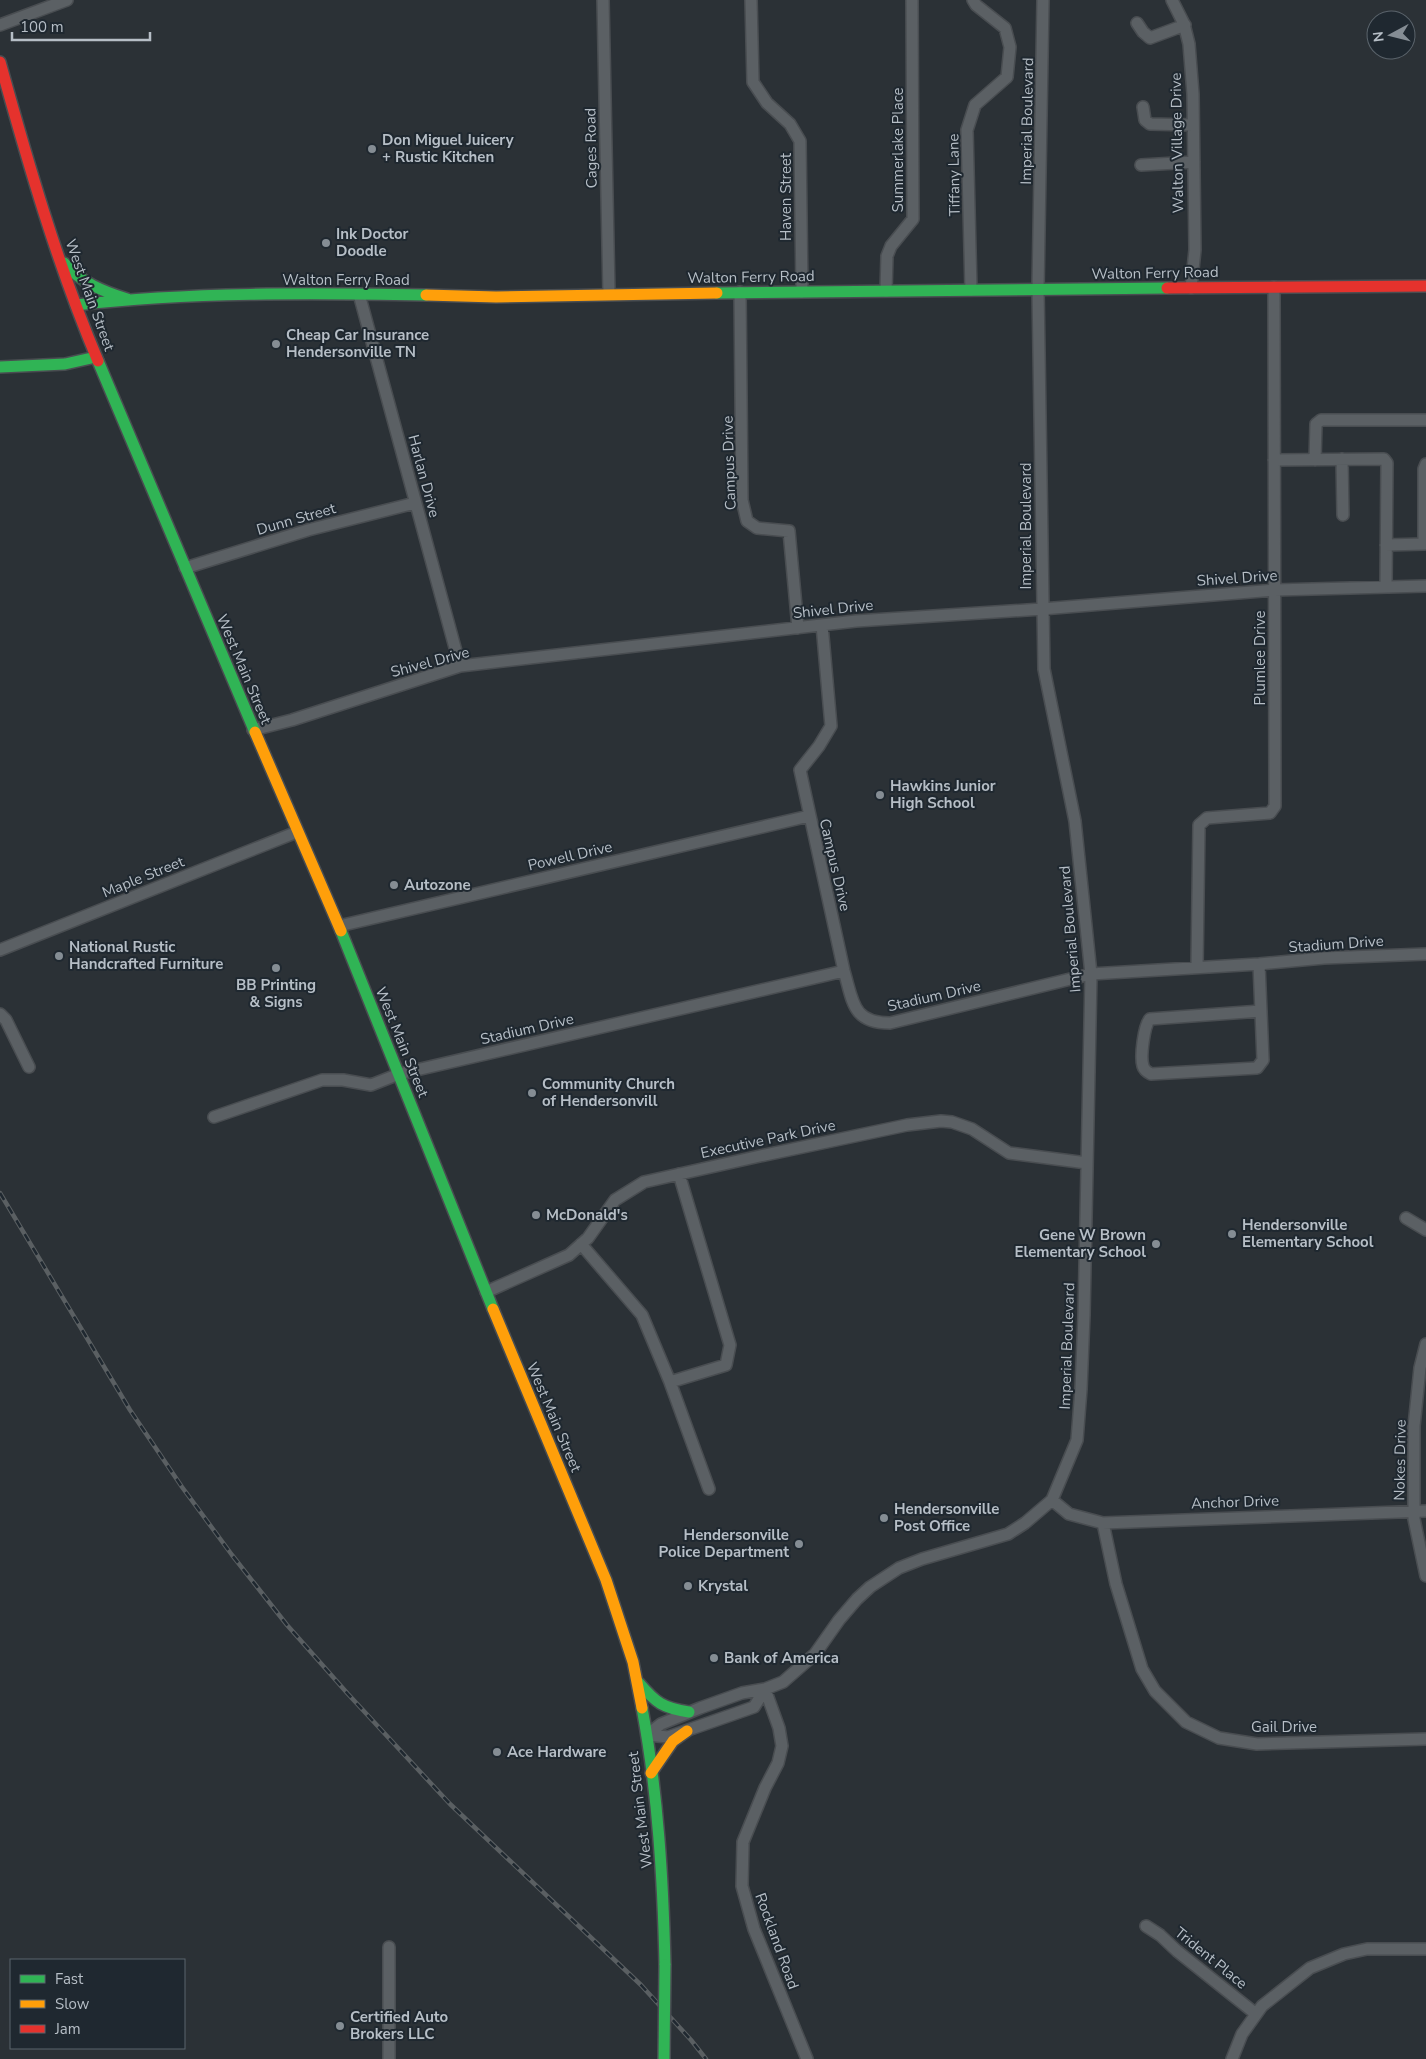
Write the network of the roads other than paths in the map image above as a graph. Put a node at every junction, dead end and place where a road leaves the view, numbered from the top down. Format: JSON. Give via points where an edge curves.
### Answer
{"nodes":[{"id":1,"x":68,"y":0,"type":"edge"},
{"id":2,"x":602,"y":0,"type":"edge"},
{"id":3,"x":751,"y":0,"type":"edge"},
{"id":4,"x":912,"y":0,"type":"edge"},
{"id":5,"x":973,"y":0,"type":"edge"},
{"id":6,"x":1043,"y":0,"type":"edge"},
{"id":7,"x":1172,"y":0,"type":"edge"},
{"id":8,"x":1137,"y":23,"type":"dead end"},
{"id":9,"x":0,"y":25,"type":"edge"},
{"id":10,"x":1184,"y":25,"type":"junction"},
{"id":11,"x":0,"y":62,"type":"edge"},
{"id":12,"x":1143,"y":107,"type":"dead end"},
{"id":13,"x":1193,"y":125,"type":"junction"},
{"id":14,"x":1194,"y":162,"type":"junction"},
{"id":15,"x":1141,"y":165,"type":"dead end"},
{"id":16,"x":59,"y":256,"type":"junction"},
{"id":17,"x":1426,"y":286,"type":"edge"},
{"id":18,"x":1274,"y":287,"type":"junction"},
{"id":19,"x":1192,"y":288,"type":"junction"},
{"id":20,"x":971,"y":290,"type":"junction"},
{"id":21,"x":1038,"y":290,"type":"junction"},
{"id":22,"x":886,"y":291,"type":"junction"},
{"id":23,"x":740,"y":292,"type":"junction"},
{"id":24,"x":802,"y":292,"type":"junction"},
{"id":25,"x":359,"y":294,"type":"junction"},
{"id":26,"x":609,"y":294,"type":"junction"},
{"id":27,"x":127,"y":299,"type":"junction"},
{"id":28,"x":76,"y":305,"type":"junction"},
{"id":29,"x":96,"y":357,"type":"junction"},
{"id":30,"x":0,"y":366,"type":"edge"},
{"id":31,"x":1426,"y":420,"type":"edge"},
{"id":32,"x":1342,"y":459,"type":"junction"},
{"id":33,"x":1274,"y":460,"type":"junction"},
{"id":34,"x":1316,"y":460,"type":"junction"},
{"id":35,"x":1426,"y":464,"type":"edge"},
{"id":36,"x":415,"y":503,"type":"junction"},
{"id":37,"x":1343,"y":515,"type":"dead end"},
{"id":38,"x":1386,"y":545,"type":"junction"},
{"id":39,"x":185,"y":568,"type":"junction"},
{"id":40,"x":1426,"y":586,"type":"edge"},
{"id":41,"x":1386,"y":587,"type":"junction"},
{"id":42,"x":1275,"y":590,"type":"junction"},
{"id":43,"x":1042,"y":609,"type":"junction"},
{"id":44,"x":822,"y":626,"type":"junction"},
{"id":45,"x":798,"y":628,"type":"junction"},
{"id":46,"x":460,"y":666,"type":"junction"},
{"id":47,"x":254,"y":730,"type":"junction"},
{"id":48,"x":808,"y":816,"type":"junction"},
{"id":49,"x":297,"y":832,"type":"junction"},
{"id":50,"x":339,"y":926,"type":"junction"},
{"id":51,"x":0,"y":950,"type":"edge"},
{"id":52,"x":1426,"y":954,"type":"edge"},
{"id":53,"x":1259,"y":964,"type":"junction"},
{"id":54,"x":1197,"y":967,"type":"junction"},
{"id":55,"x":844,"y":971,"type":"junction"},
{"id":56,"x":1091,"y":974,"type":"junction"},
{"id":57,"x":1261,"y":1011,"type":"junction"},
{"id":58,"x":0,"y":1014,"type":"edge"},
{"id":59,"x":29,"y":1067,"type":"dead end"},
{"id":60,"x":400,"y":1074,"type":"junction"},
{"id":61,"x":214,"y":1117,"type":"dead end"},
{"id":62,"x":1087,"y":1164,"type":"junction"},
{"id":63,"x":679,"y":1174,"type":"junction"},
{"id":64,"x":1406,"y":1218,"type":"dead end"},
{"id":65,"x":1426,"y":1230,"type":"edge"},
{"id":66,"x":582,"y":1244,"type":"junction"},
{"id":67,"x":486,"y":1292,"type":"junction"},
{"id":68,"x":1426,"y":1344,"type":"edge"},
{"id":69,"x":670,"y":1382,"type":"junction"},
{"id":70,"x":709,"y":1489,"type":"dead end"},
{"id":71,"x":1052,"y":1500,"type":"junction"},
{"id":72,"x":1426,"y":1512,"type":"edge"},
{"id":73,"x":1414,"y":1513,"type":"junction"},
{"id":74,"x":1103,"y":1523,"type":"junction"},
{"id":75,"x":1426,"y":1576,"type":"edge"},
{"id":76,"x":637,"y":1680,"type":"junction"},
{"id":77,"x":765,"y":1689,"type":"junction"},
{"id":78,"x":689,"y":1712,"type":"junction"},
{"id":79,"x":687,"y":1731,"type":"junction"},
{"id":80,"x":647,"y":1736,"type":"junction"},
{"id":81,"x":1426,"y":1740,"type":"edge"},
{"id":82,"x":650,"y":1773,"type":"junction"},
{"id":83,"x":1146,"y":1926,"type":"dead end"},
{"id":84,"x":389,"y":1947,"type":"dead end"},
{"id":85,"x":1426,"y":1949,"type":"edge"},
{"id":86,"x":1256,"y":2014,"type":"junction"},
{"id":87,"x":389,"y":2059,"type":"edge"},
{"id":88,"x":664,"y":2059,"type":"edge"},
{"id":89,"x":807,"y":2059,"type":"edge"},
{"id":90,"x":1232,"y":2059,"type":"edge"}],
"edges":[{"from":1,"to":9,"type":"street"},
{"from":2,"to":26,"type":"street","name":"Cages Road"},
{"from":3,"to":24,"type":"street","name":"Haven Street","via":[[753,82],[767,103],[790,124],[800,141]]},
{"from":4,"to":22,"type":"street","name":"Summerlake Place","via":[[913,219],[887,256]]},
{"from":5,"to":20,"type":"street","name":"Tiffany Lane","via":[[1005,28],[1010,47],[1007,77],[975,105],[967,130]]},
{"from":6,"to":21,"type":"street","name":"Imperial Boulevard"},
{"from":7,"to":10,"type":"street","name":"Walton Village Drive"},
{"from":8,"to":10,"type":"street","via":[[1150,38]]},
{"from":10,"to":13,"type":"street","name":"Walton Village Drive","via":[[1189,44]]},
{"from":11,"to":16,"type":"main road","name":"West Main Street","via":[[33,181]]},
{"from":12,"to":13,"type":"street","via":[[1145,120],[1150,124]]},
{"from":13,"to":14,"type":"street","name":"Walton Village Drive"},
{"from":14,"to":15,"type":"street"},
{"from":14,"to":19,"type":"street","name":"Walton Village Drive"},
{"from":16,"to":27,"type":"main road","via":[[84,282]]},
{"from":16,"to":28,"type":"main road","name":"West Main Street"},
{"from":17,"to":18,"type":"main road","name":"Walton Ferry Road"},
{"from":18,"to":19,"type":"main road","name":"Walton Ferry Road"},
{"from":18,"to":33,"type":"street","name":"Plumlee Drive"},
{"from":19,"to":21,"type":"main road","name":"Walton Ferry Road"},
{"from":20,"to":21,"type":"main road","name":"Walton Ferry Road"},
{"from":20,"to":22,"type":"main road","name":"Walton Ferry Road"},
{"from":21,"to":43,"type":"street","name":"Imperial Boulevard"},
{"from":22,"to":24,"type":"main road","name":"Walton Ferry Road"},
{"from":23,"to":24,"type":"main road","name":"Walton Ferry Road"},
{"from":23,"to":26,"type":"main road","name":"Walton Ferry Road"},
{"from":23,"to":45,"type":"street","name":"Campus Drive","via":[[742,500],[747,520],[756,528],[789,531]]},
{"from":25,"to":26,"type":"main road","name":"Walton Ferry Road","via":[[496,297]]},
{"from":25,"to":27,"type":"main road","name":"Walton Ferry Road"},
{"from":25,"to":36,"type":"street","name":"Harlan Drive"},
{"from":27,"to":28,"type":"main road","name":"Walton Ferry Road"},
{"from":28,"to":29,"type":"main road","name":"West Main Street"},
{"from":29,"to":30,"type":"main road","via":[[65,364]]},
{"from":29,"to":39,"type":"main road","name":"West Main Street"},
{"from":31,"to":34,"type":"street","via":[[1321,420],[1316,424]]},
{"from":32,"to":34,"type":"street"},
{"from":32,"to":37,"type":"street"},
{"from":32,"to":38,"type":"street","via":[[1384,459],[1387,463]]},
{"from":33,"to":34,"type":"street"},
{"from":33,"to":42,"type":"street","name":"Plumlee Drive"},
{"from":35,"to":38,"type":"street","via":[[1424,544]]},
{"from":36,"to":39,"type":"street","name":"Dunn Street","via":[[308,530]]},
{"from":36,"to":46,"type":"street","name":"Harlan Drive"},
{"from":38,"to":41,"type":"street"},
{"from":39,"to":47,"type":"main road","name":"West Main Street"},
{"from":40,"to":41,"type":"street","name":"Shivel Drive"},
{"from":41,"to":42,"type":"street","name":"Shivel Drive"},
{"from":42,"to":43,"type":"street","name":"Shivel Drive"},
{"from":42,"to":54,"type":"street","name":"Plumlee Drive","via":[[1275,806],[1270,813],[1207,818],[1199,825]]},
{"from":43,"to":44,"type":"street","name":"Shivel Drive"},
{"from":43,"to":56,"type":"street","name":"Imperial Boulevard","via":[[1044,669],[1075,821]]},
{"from":44,"to":45,"type":"street","name":"Shivel Drive"},
{"from":44,"to":48,"type":"street","name":"Campus Drive","via":[[831,726],[800,770]]},
{"from":45,"to":46,"type":"street","name":"Shivel Drive"},
{"from":46,"to":47,"type":"street","name":"Shivel Drive"},
{"from":47,"to":49,"type":"main road","name":"West Main Street"},
{"from":48,"to":50,"type":"street","name":"Powell Drive"},
{"from":48,"to":55,"type":"street","name":"Campus Drive"},
{"from":49,"to":50,"type":"main road","name":"West Main Street"},
{"from":49,"to":51,"type":"street","name":"Maple Street"},
{"from":50,"to":60,"type":"main road","name":"West Main Street"},
{"from":52,"to":53,"type":"street","name":"Stadium Drive"},
{"from":53,"to":54,"type":"street","name":"Stadium Drive"},
{"from":53,"to":57,"type":"street"},
{"from":54,"to":56,"type":"street","name":"Stadium Drive"},
{"from":55,"to":56,"type":"street","name":"Stadium Drive","via":[[859,1013],[875,1023]]},
{"from":55,"to":60,"type":"street","name":"Stadium Drive"},
{"from":56,"to":62,"type":"street","name":"Imperial Boulevard"},
{"from":57,"to":57,"type":"street","via":[[1263,1060],[1257,1068],[1151,1074],[1143,1067],[1146,1023],[1150,1019]]},
{"from":58,"to":59,"type":"street"},
{"from":60,"to":61,"type":"street","name":"Stadium Drive","via":[[371,1085],[322,1080]]},
{"from":60,"to":67,"type":"main road","name":"West Main Street"},
{"from":62,"to":63,"type":"street","name":"Executive Park Drive","via":[[1009,1154],[972,1129],[941,1120]]},
{"from":62,"to":71,"type":"street","name":"Imperial Boulevard","via":[[1082,1371],[1076,1440]]},
{"from":63,"to":66,"type":"street","name":"Executive Park Drive","via":[[644,1182],[615,1200]]},
{"from":63,"to":69,"type":"street","via":[[730,1345],[726,1365]]},
{"from":64,"to":65,"type":"street"},
{"from":66,"to":67,"type":"street","name":"Executive Park Drive","via":[[569,1255]]},
{"from":66,"to":69,"type":"street","via":[[642,1315]]},
{"from":67,"to":76,"type":"main road","name":"West Main Street","via":[[606,1580]]},
{"from":68,"to":73,"type":"street","name":"Nokes Drive","via":[[1414,1426]]},
{"from":69,"to":70,"type":"street"},
{"from":71,"to":74,"type":"street","name":"Anchor Drive","via":[[1069,1514]]},
{"from":71,"to":77,"type":"street","name":"Imperial Boulevard","via":[[1008,1534],[922,1559],[899,1568],[870,1587],[839,1620],[807,1662],[783,1682]]},
{"from":72,"to":73,"type":"street","name":"Anchor Drive"},
{"from":73,"to":74,"type":"street","name":"Anchor Drive"},
{"from":73,"to":75,"type":"street","name":"Nokes Drive"},
{"from":74,"to":81,"type":"street","name":"Gail Drive","via":[[1116,1584],[1142,1669],[1155,1691],[1186,1722],[1219,1738],[1256,1744]]},
{"from":76,"to":78,"type":"main road","via":[[658,1705],[668,1710]]},
{"from":76,"to":80,"type":"main road","name":"West Main Street"},
{"from":77,"to":78,"type":"street","name":"Imperial Boulevard","via":[[742,1693]]},
{"from":77,"to":79,"type":"street","name":"Imperial Boulevard","via":[[754,1707]]},
{"from":77,"to":89,"type":"street","name":"Rockland Road","via":[[782,1746],[743,1842],[742,1886],[754,1929]]},
{"from":78,"to":80,"type":"street","name":"Imperial Boulevard","via":[[661,1724]]},
{"from":79,"to":80,"type":"street","name":"Imperial Boulevard","via":[[668,1737]]},
{"from":79,"to":82,"type":"main road","via":[[673,1741]]},
{"from":80,"to":82,"type":"main road","name":"West Main Street"},
{"from":82,"to":88,"type":"main road","name":"West Main Street","bridge":true,"via":[[663,1876]]},
{"from":83,"to":86,"type":"street","name":"Trident Place"},
{"from":84,"to":87,"type":"street"},
{"from":85,"to":86,"type":"street","via":[[1366,1949],[1344,1954],[1310,1968]]},
{"from":86,"to":90,"type":"street","via":[[1242,2034]]}]}
